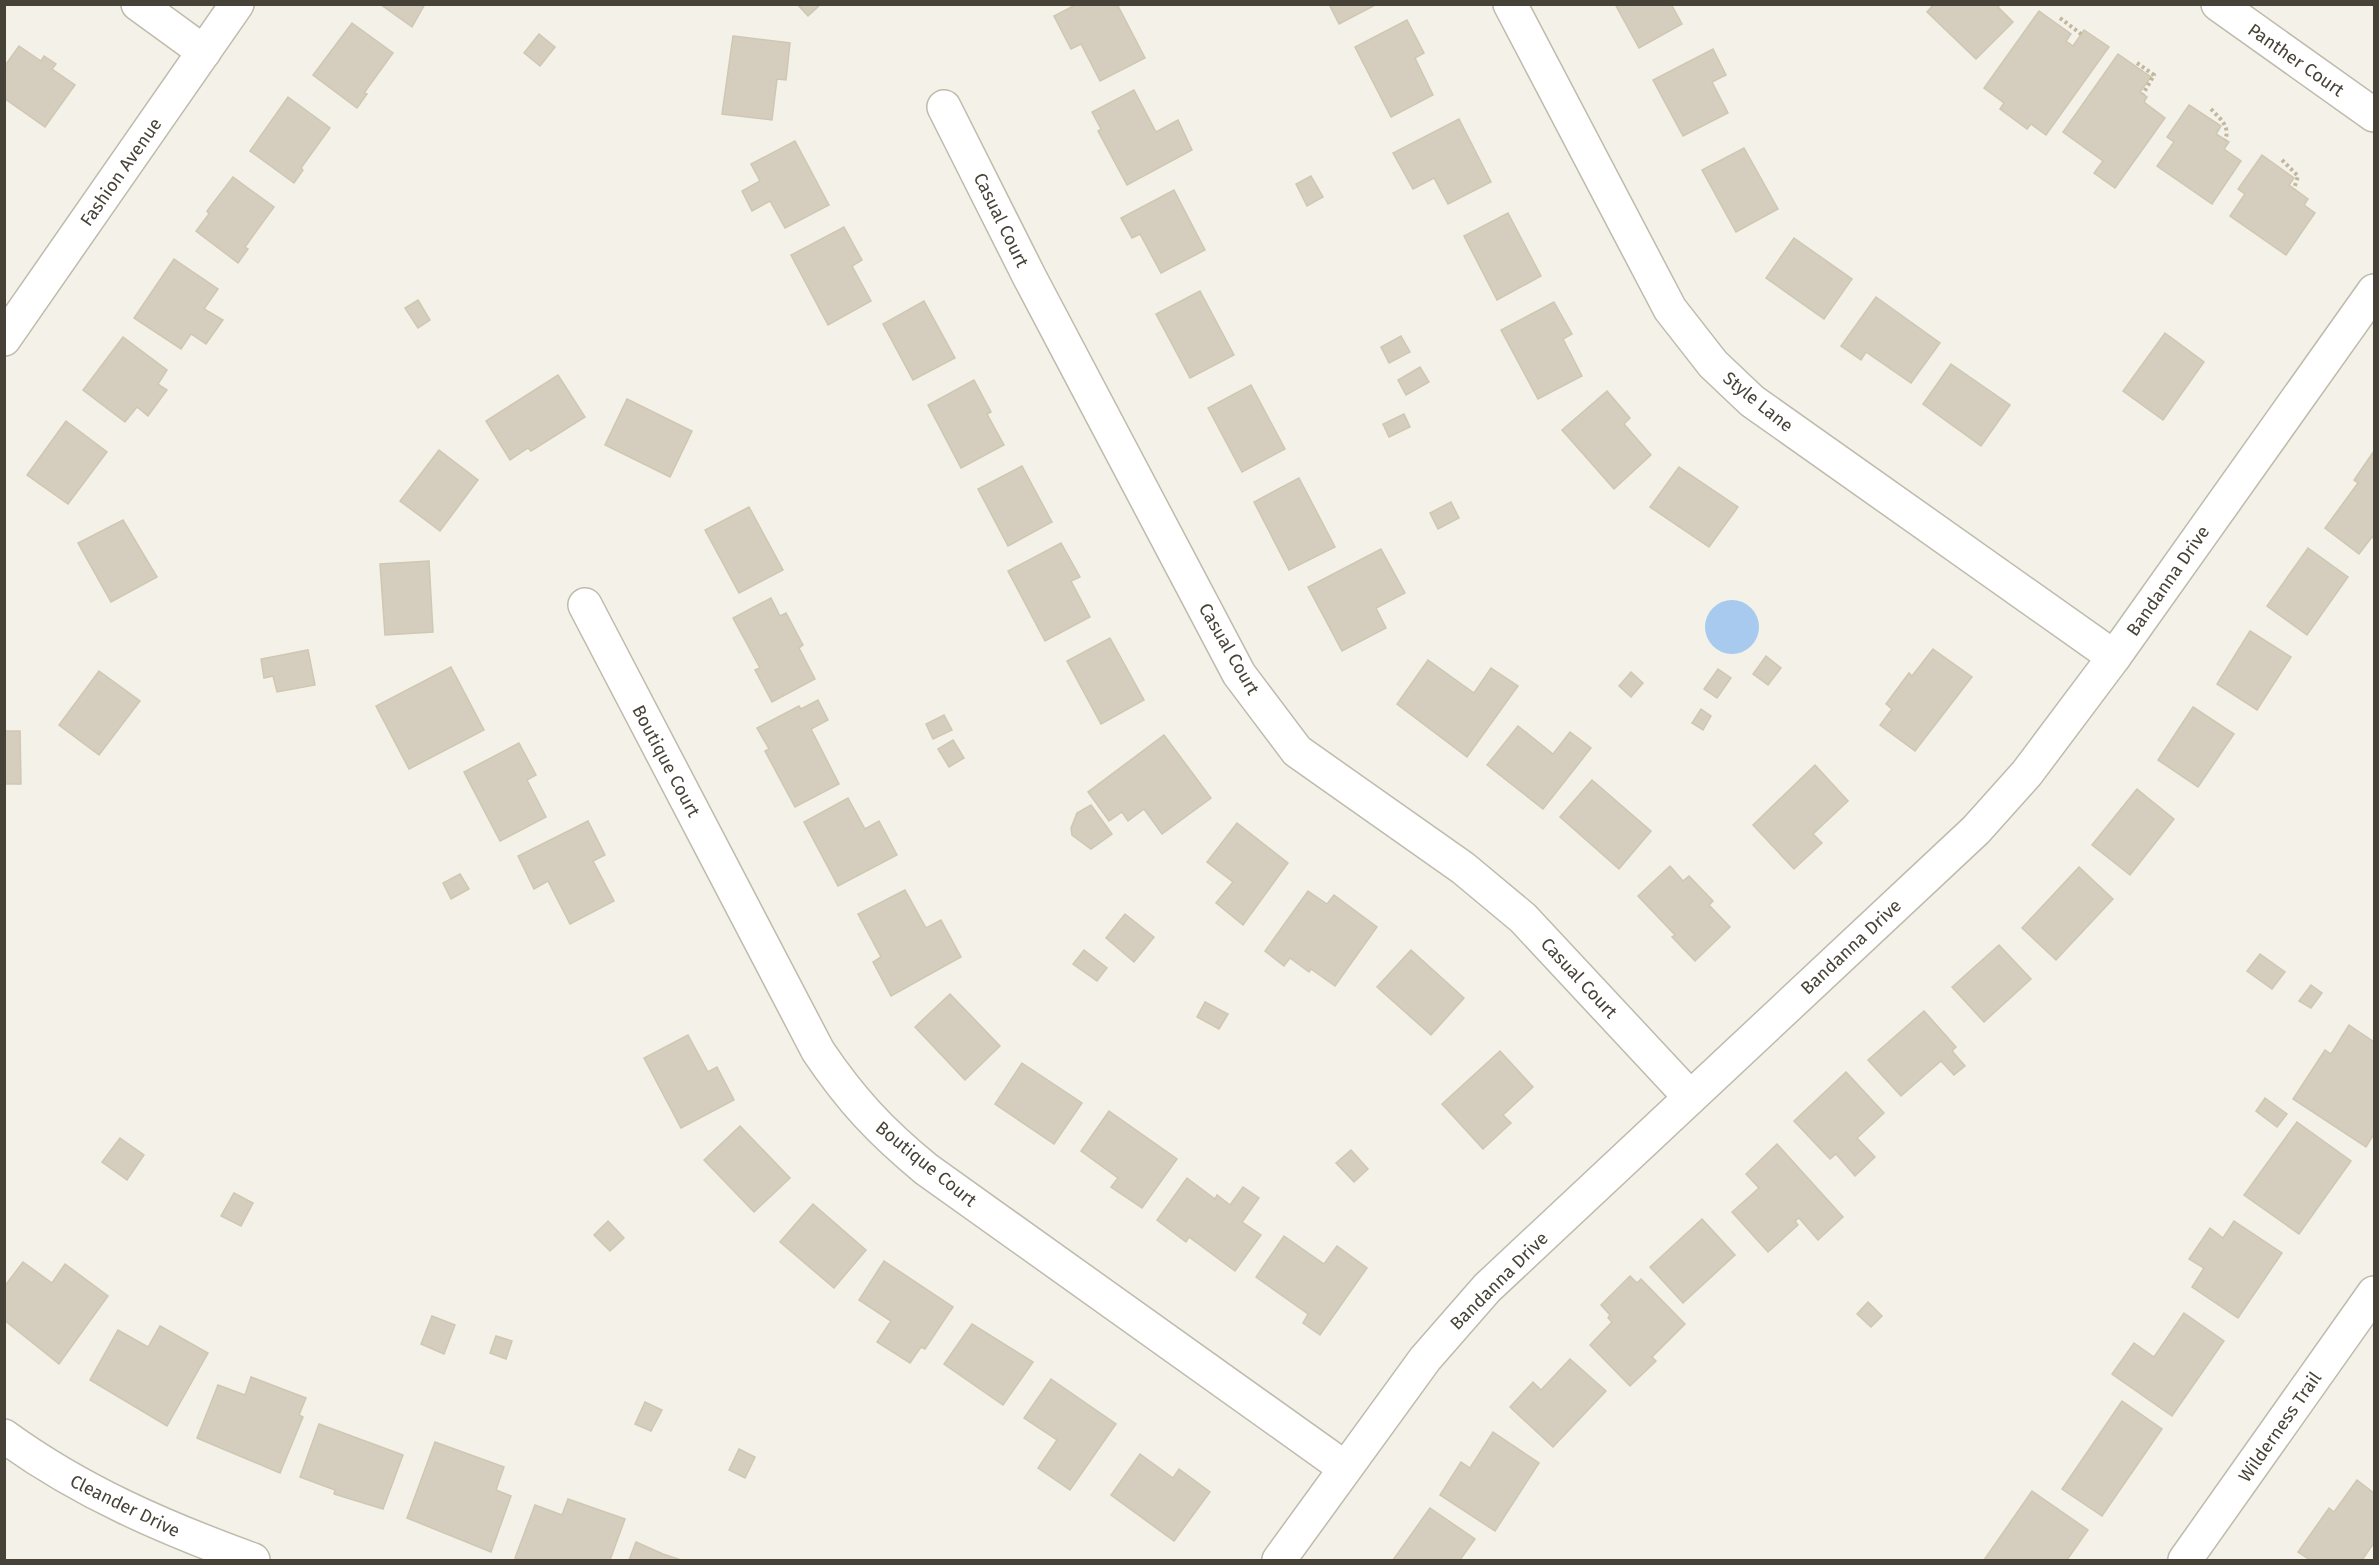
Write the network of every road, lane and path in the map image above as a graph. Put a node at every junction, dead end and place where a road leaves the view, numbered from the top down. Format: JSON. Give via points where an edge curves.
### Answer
{"nodes":[{"id":1,"x":138,"y":4,"type":"edge"},
{"id":2,"x":237,"y":4,"type":"edge"},
{"id":3,"x":1510,"y":4,"type":"edge"},
{"id":4,"x":2218,"y":4,"type":"edge"},
{"id":5,"x":2060,"y":18,"type":"dead end"},
{"id":6,"x":2081,"y":34,"type":"dead end"},
{"id":7,"x":204,"y":52,"type":"junction"},
{"id":8,"x":2137,"y":63,"type":"dead end"},
{"id":9,"x":2143,"y":94,"type":"dead end"},
{"id":10,"x":944,"y":107,"type":"dead end"},
{"id":11,"x":2211,"y":109,"type":"dead end"},
{"id":12,"x":2374,"y":115,"type":"edge"},
{"id":13,"x":2224,"y":140,"type":"dead end"},
{"id":14,"x":2282,"y":160,"type":"dead end"},
{"id":15,"x":2294,"y":189,"type":"dead end"},
{"id":16,"x":2374,"y":291,"type":"edge"},
{"id":17,"x":4,"y":339,"type":"edge"},
{"id":18,"x":585,"y":605,"type":"dead end"},
{"id":19,"x":2114,"y":657,"type":"junction"},
{"id":20,"x":1690,"y":1097,"type":"junction"},
{"id":21,"x":2374,"y":1293,"type":"edge"},
{"id":22,"x":4,"y":1436,"type":"edge"},
{"id":23,"x":1345,"y":1468,"type":"junction"},
{"id":24,"x":254,"y":1560,"type":"edge"},
{"id":25,"x":1280,"y":1560,"type":"edge"},
{"id":26,"x":2185,"y":1560,"type":"edge"}],
"edges":[{"from":1,"to":7,"type":"street"},
{"from":2,"to":7,"type":"street","name":"Fashion Avenue"},
{"from":3,"to":19,"type":"street","name":"Style Lane","via":[[1670,309],[1713,364],[1752,401]]},
{"from":4,"to":12,"type":"street","name":"Panther Court"},
{"from":5,"to":6,"type":"path"},
{"from":7,"to":17,"type":"street","name":"Fashion Avenue"},
{"from":8,"to":9,"type":"path","via":[[2154,75]]},
{"from":10,"to":20,"type":"street","name":"Casual Court","via":[[1239,675],[1297,751],[1463,867],[1523,918]]},
{"from":11,"to":13,"type":"path","via":[[2224,123]]},
{"from":14,"to":15,"type":"path","via":[[2298,176]]},
{"from":16,"to":19,"type":"street","name":"Bandanna Drive"},
{"from":18,"to":23,"type":"street","name":"Boutique Court","via":[[818,1051],[848,1095],[884,1135],[926,1169]]},
{"from":19,"to":20,"type":"street","name":"Bandanna Drive","via":[[2027,773],[1976,830]]},
{"from":20,"to":23,"type":"street","name":"Bandanna Drive","via":[[1487,1288],[1425,1359]]},
{"from":21,"to":26,"type":"street","name":"Wilderness Trail"},
{"from":22,"to":24,"type":"street","name":"Cleander Drive","via":[[98,1496]]},
{"from":23,"to":25,"type":"street","name":"Bandanna Drive"}]}
